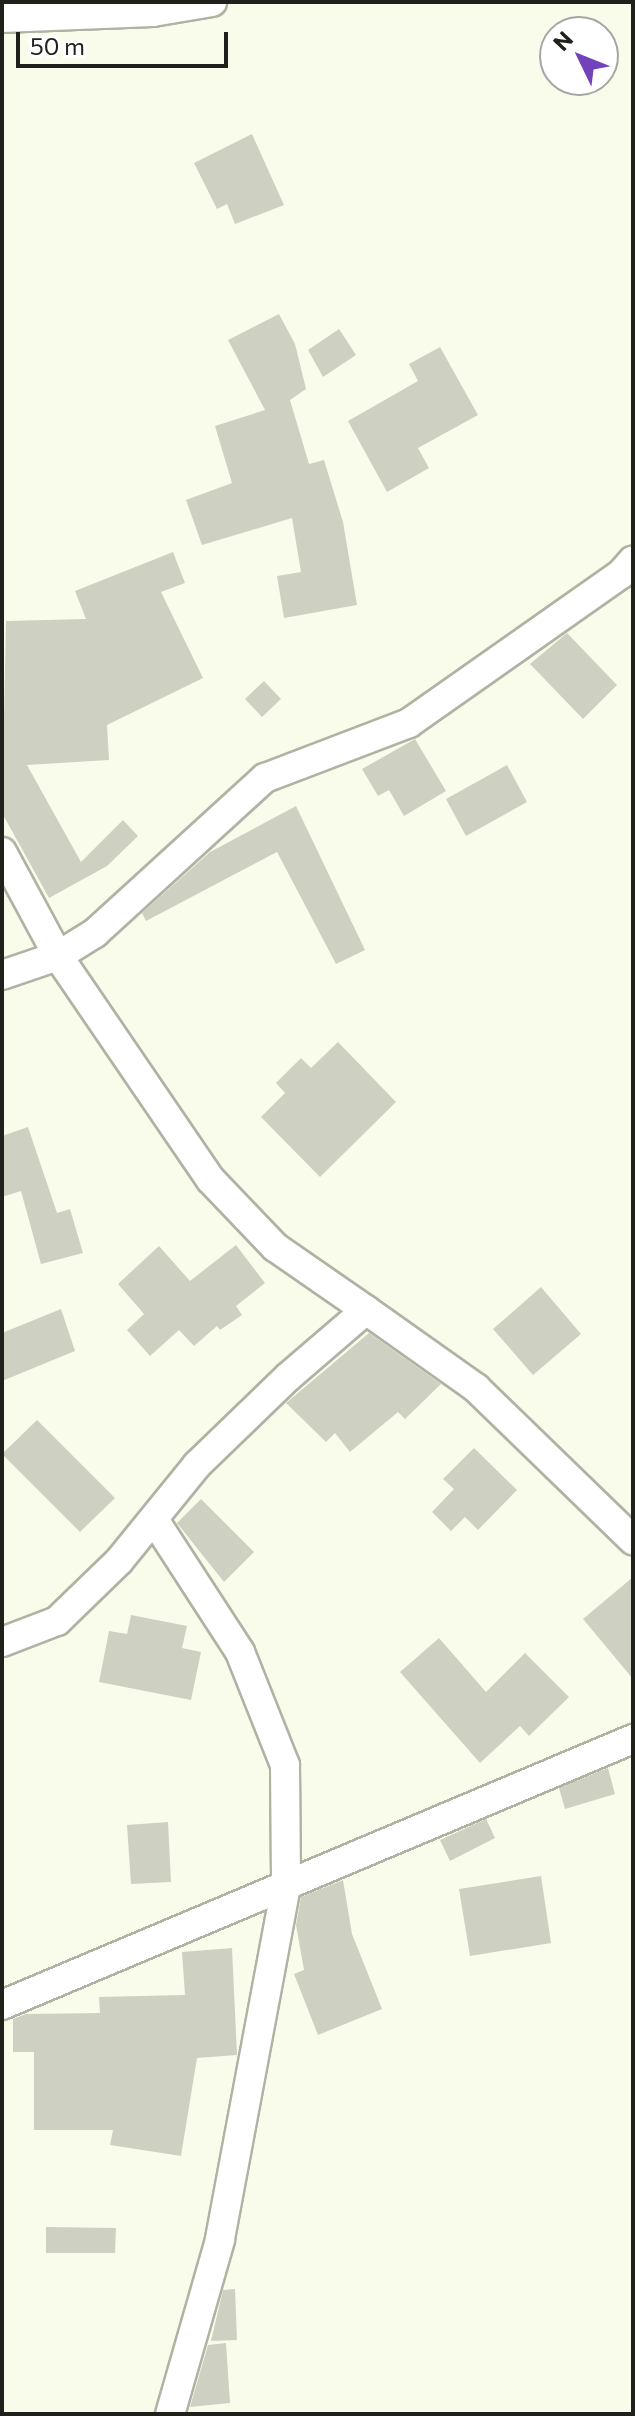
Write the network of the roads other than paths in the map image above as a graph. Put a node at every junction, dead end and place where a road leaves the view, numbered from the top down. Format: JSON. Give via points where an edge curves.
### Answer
{"nodes":[{"id":1,"x":212,"y":2,"type":"edge"},
{"id":2,"x":2,"y":18,"type":"edge"},
{"id":3,"x":633,"y":560,"type":"edge"},
{"id":4,"x":2,"y":852,"type":"edge"},
{"id":5,"x":58,"y":956,"type":"junction"},
{"id":6,"x":2,"y":975,"type":"edge"},
{"id":7,"x":366,"y":1310,"type":"junction"},
{"id":8,"x":155,"y":1521,"type":"junction"},
{"id":9,"x":633,"y":1540,"type":"edge"},
{"id":10,"x":2,"y":1642,"type":"edge"},
{"id":11,"x":633,"y":1739,"type":"edge"},
{"id":12,"x":286,"y":1886,"type":"junction"},
{"id":13,"x":2,"y":2005,"type":"edge"},
{"id":14,"x":170,"y":2414,"type":"edge"}],
"edges":[{"from":1,"to":2,"type":"street","via":[[153,12]]},
{"from":3,"to":5,"type":"street","via":[[609,583],[409,723],[265,778],[95,933]]},
{"from":4,"to":5,"type":"street"},
{"from":5,"to":6,"type":"street"},
{"from":5,"to":7,"type":"street","via":[[240,1215],[275,1247]]},
{"from":7,"to":8,"type":"street","via":[[197,1465]]},
{"from":7,"to":9,"type":"street","via":[[476,1388]]},
{"from":8,"to":10,"type":"street","via":[[57,1621]]},
{"from":8,"to":12,"type":"street","via":[[240,1652],[285,1765]]},
{"from":11,"to":12,"type":"street"},
{"from":12,"to":13,"type":"street"},
{"from":12,"to":14,"type":"street","via":[[220,2240]]}]}
